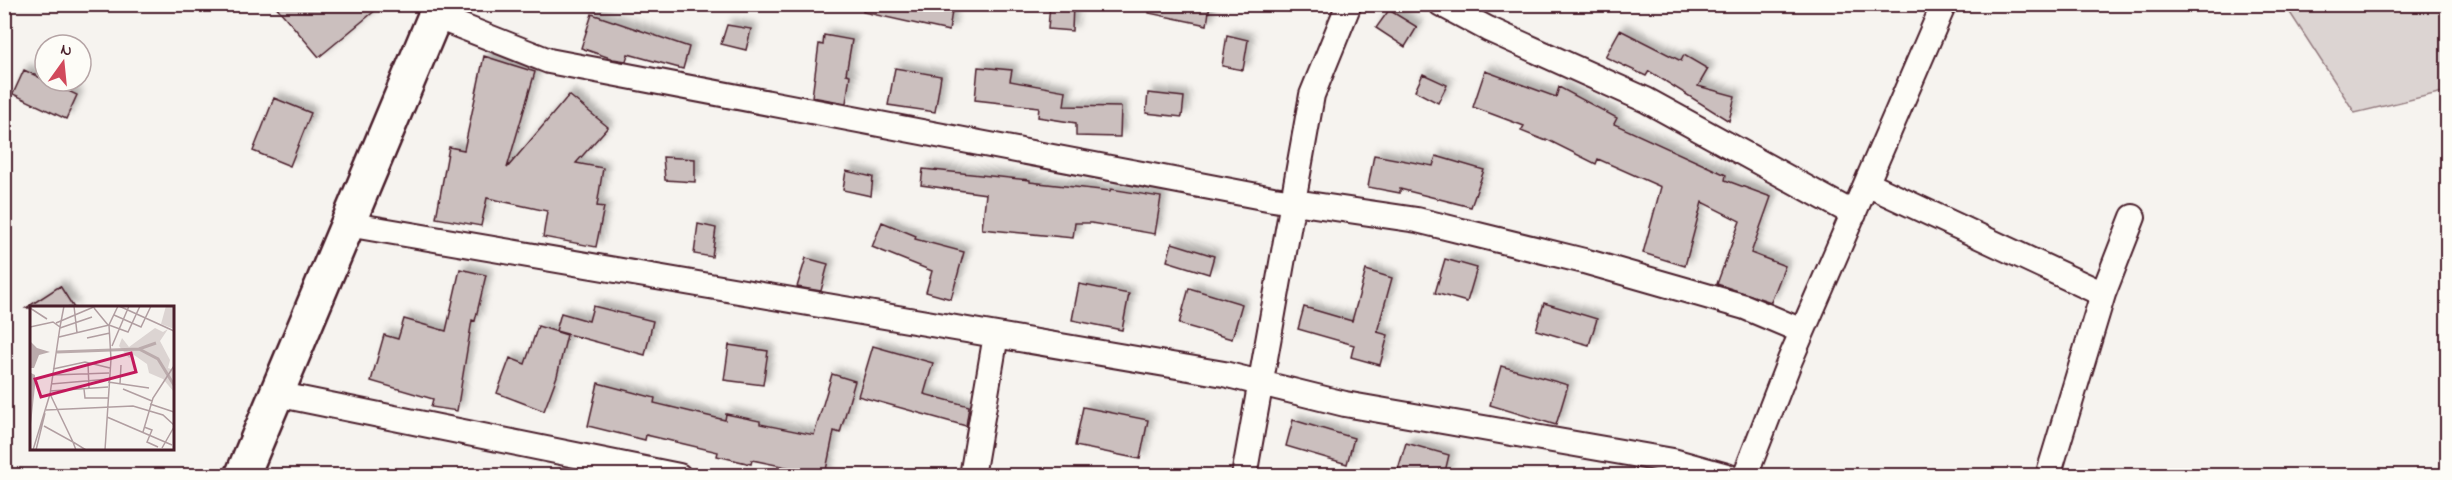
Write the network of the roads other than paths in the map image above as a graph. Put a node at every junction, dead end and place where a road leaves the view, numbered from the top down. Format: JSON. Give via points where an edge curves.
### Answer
{"nodes":[{"id":1,"x":1349,"y":4,"type":"edge"},
{"id":2,"x":1441,"y":4,"type":"edge"},
{"id":3,"x":1944,"y":4,"type":"edge"},
{"id":4,"x":437,"y":10,"type":"edge"},
{"id":5,"x":1867,"y":184,"type":"junction"},
{"id":6,"x":1294,"y":202,"type":"junction"},
{"id":7,"x":1854,"y":214,"type":"junction"},
{"id":8,"x":2133,"y":217,"type":"dead end"},
{"id":9,"x":347,"y":224,"type":"junction"},
{"id":10,"x":2103,"y":294,"type":"junction"},
{"id":11,"x":1802,"y":331,"type":"junction"},
{"id":12,"x":996,"y":334,"type":"junction"},
{"id":13,"x":1261,"y":383,"type":"junction"},
{"id":14,"x":276,"y":394,"type":"junction"},
{"id":15,"x":243,"y":474,"type":"edge"},
{"id":16,"x":679,"y":476,"type":"edge"},
{"id":17,"x":972,"y":476,"type":"edge"},
{"id":18,"x":1244,"y":476,"type":"edge"},
{"id":19,"x":1727,"y":476,"type":"edge"},
{"id":20,"x":1746,"y":476,"type":"edge"},
{"id":21,"x":2048,"y":476,"type":"edge"}],
"edges":[{"from":1,"to":6,"type":"street","via":[[1312,94]]},
{"from":2,"to":7,"type":"street","via":[[1646,100]]},
{"from":3,"to":5,"type":"street"},
{"from":4,"to":6,"type":"street","via":[[549,62]]},
{"from":4,"to":9,"type":"street"},
{"from":5,"to":7,"type":"street"},
{"from":5,"to":10,"type":"street"},
{"from":6,"to":11,"type":"street","via":[[1417,220],[1584,261],[1745,307]]},
{"from":6,"to":13,"type":"street"},
{"from":7,"to":11,"type":"street"},
{"from":8,"to":10,"type":"street"},
{"from":9,"to":12,"type":"street"},
{"from":9,"to":14,"type":"street"},
{"from":10,"to":21,"type":"street"},
{"from":11,"to":20,"type":"street"},
{"from":12,"to":13,"type":"street"},
{"from":12,"to":17,"type":"street"},
{"from":13,"to":18,"type":"street"},
{"from":13,"to":19,"type":"street","via":[[1345,404],[1673,461]]},
{"from":14,"to":15,"type":"street"},
{"from":14,"to":16,"type":"street"}]}
